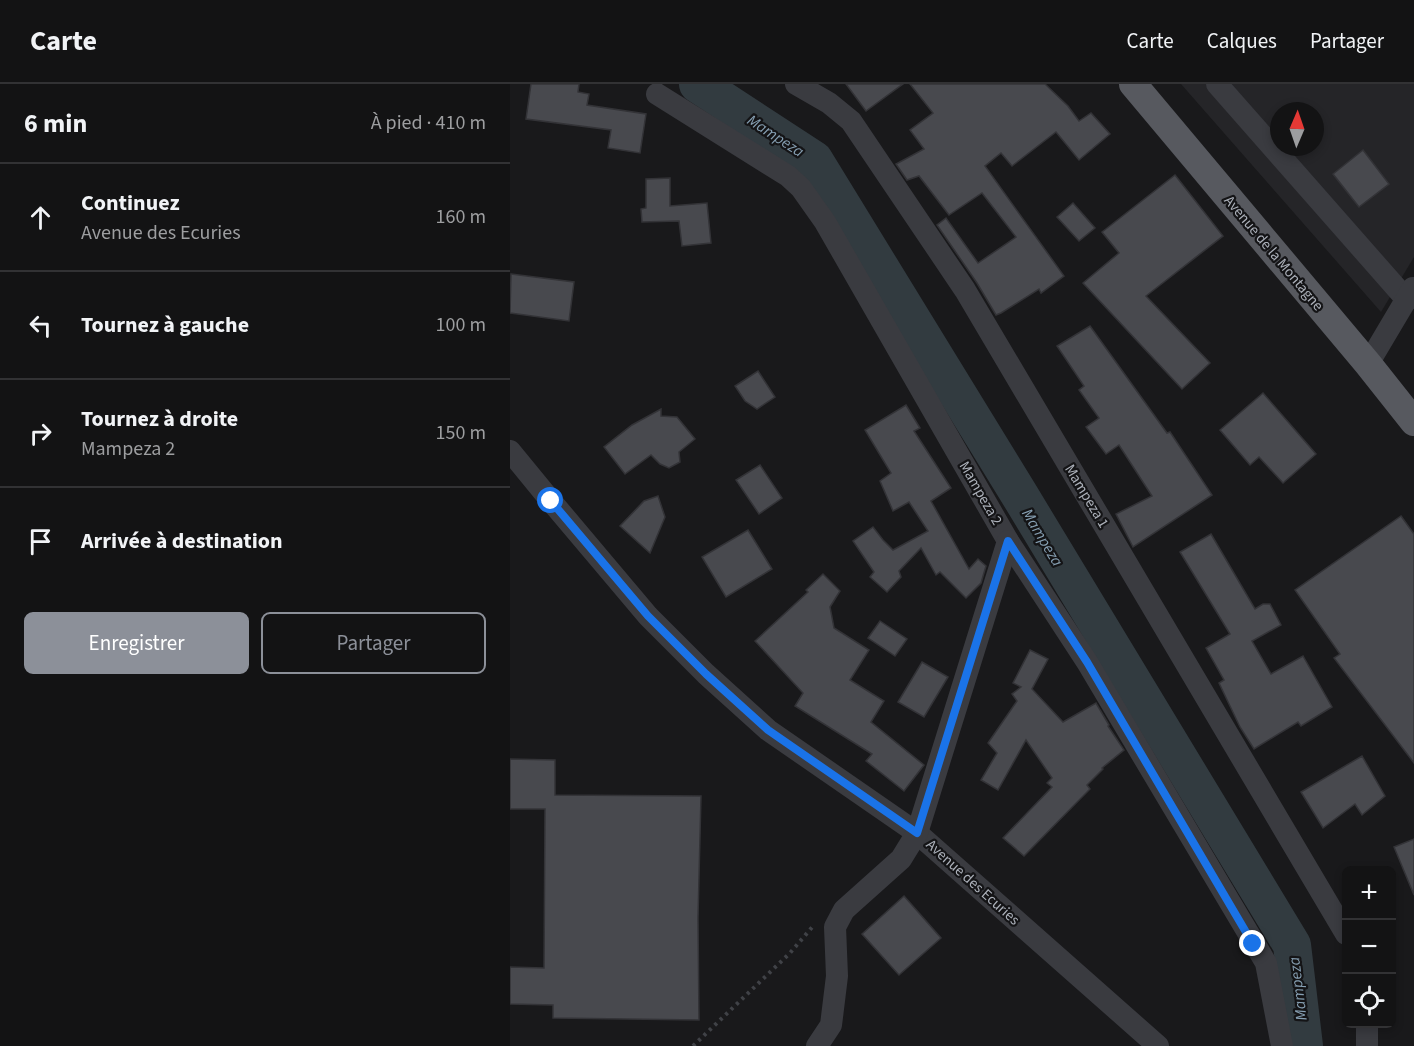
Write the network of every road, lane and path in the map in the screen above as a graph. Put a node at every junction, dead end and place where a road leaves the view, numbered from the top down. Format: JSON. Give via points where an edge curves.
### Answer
{"nodes":[{"id":1,"x":796,"y":84,"type":"edge"},
{"id":2,"x":1134,"y":84,"type":"edge"},
{"id":3,"x":1217,"y":84,"type":"edge"},
{"id":4,"x":657,"y":94,"type":"dead end"},
{"id":5,"x":1410,"y":293,"type":"edge"},
{"id":6,"x":1368,"y":364,"type":"junction"},
{"id":7,"x":1414,"y":422,"type":"edge"},
{"id":8,"x":510,"y":451,"type":"edge"},
{"id":9,"x":510,"y":473,"type":"edge"},
{"id":10,"x":551,"y":501,"type":"junction"},
{"id":11,"x":1008,"y":541,"type":"junction"},
{"id":12,"x":917,"y":833,"type":"junction"},
{"id":13,"x":844,"y":910,"type":"junction"},
{"id":14,"x":1342,"y":926,"type":"edge"},
{"id":15,"x":1366,"y":1028,"type":"edge"},
{"id":16,"x":693,"y":1046,"type":"edge"},
{"id":17,"x":817,"y":1046,"type":"edge"},
{"id":18,"x":1158,"y":1046,"type":"edge"},
{"id":19,"x":1281,"y":1046,"type":"edge"},
{"id":20,"x":1367,"y":1046,"type":"edge"}],
"edges":[{"from":1,"to":14,"type":"street","name":"Mampeza 1","via":[[851,121],[965,290]]},
{"from":2,"to":6,"type":"main road","name":"Avenue de la Montagne"},
{"from":3,"to":5,"type":"street"},
{"from":4,"to":11,"type":"street","name":"Mampeza 2","via":[[801,188],[825,222]]},
{"from":5,"to":6,"type":"street"},
{"from":6,"to":7,"type":"main road","name":"Avenue de la Montagne"},
{"from":8,"to":10,"type":"street","name":"Avenue des Ecuries"},
{"from":9,"to":10,"type":"street","name":"Avenue des Ecuries"},
{"from":10,"to":12,"type":"street","name":"Avenue des Ecuries","via":[[648,616],[706,674],[768,730]]},
{"from":11,"to":12,"type":"street"},
{"from":11,"to":19,"type":"street","name":"Mampeza 2","via":[[1087,662],[1266,963]]},
{"from":12,"to":13,"type":"street","via":[[901,859]]},
{"from":12,"to":18,"type":"street","name":"Avenue des Ecuries"},
{"from":13,"to":16,"type":"path","via":[[824,912],[790,953]]},
{"from":13,"to":17,"type":"street","via":[[835,927],[837,975],[831,1025]]},
{"from":15,"to":20,"type":"street"}]}
